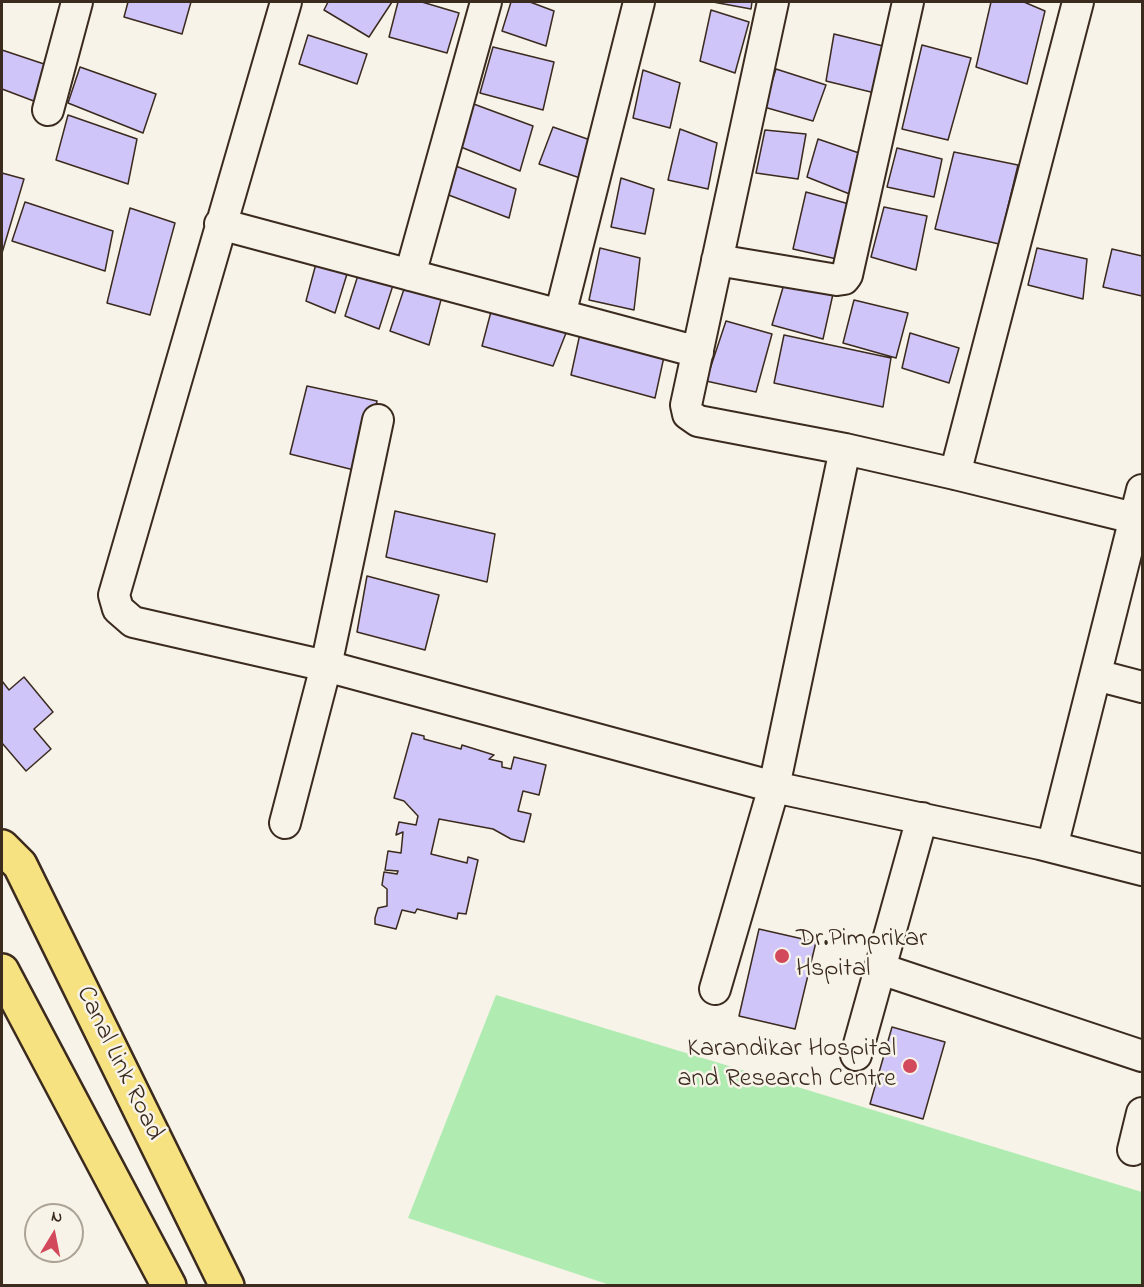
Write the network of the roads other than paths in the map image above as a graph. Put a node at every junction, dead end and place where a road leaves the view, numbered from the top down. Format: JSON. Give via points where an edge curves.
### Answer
{"nodes":[{"id":1,"x":77,"y":2,"type":"edge"},
{"id":2,"x":285,"y":2,"type":"edge"},
{"id":3,"x":639,"y":2,"type":"edge"},
{"id":4,"x":773,"y":2,"type":"edge"},
{"id":5,"x":908,"y":2,"type":"edge"},
{"id":6,"x":1078,"y":2,"type":"edge"},
{"id":7,"x":481,"y":3,"type":"edge"},
{"id":8,"x":48,"y":110,"type":"dead end"},
{"id":9,"x":220,"y":224,"type":"junction"},
{"id":10,"x":717,"y":260,"type":"junction"},
{"id":11,"x":410,"y":275,"type":"junction"},
{"id":12,"x":560,"y":315,"type":"junction"},
{"id":13,"x":698,"y":352,"type":"junction"},
{"id":14,"x":378,"y":420,"type":"dead end"},
{"id":15,"x":845,"y":450,"type":"junction"},
{"id":16,"x":955,"y":474,"type":"junction"},
{"id":17,"x":1143,"y":489,"type":"edge"},
{"id":18,"x":1139,"y":520,"type":"edge"},
{"id":19,"x":326,"y":666,"type":"junction"},
{"id":20,"x":1096,"y":675,"type":"junction"},
{"id":21,"x":1143,"y":687,"type":"edge"},
{"id":22,"x":774,"y":787,"type":"junction"},
{"id":23,"x":922,"y":818,"type":"junction"},
{"id":24,"x":285,"y":823,"type":"dead end"},
{"id":25,"x":2,"y":847,"type":"edge"},
{"id":26,"x":1052,"y":847,"type":"junction"},
{"id":27,"x":1143,"y":870,"type":"edge"},
{"id":28,"x":881,"y":969,"type":"junction"},
{"id":29,"x":2,"y":971,"type":"edge"},
{"id":30,"x":716,"y":989,"type":"dead end"},
{"id":31,"x":856,"y":1055,"type":"dead end"},
{"id":32,"x":1143,"y":1056,"type":"edge"},
{"id":33,"x":1143,"y":1113,"type":"edge"},
{"id":34,"x":1133,"y":1150,"type":"dead end"},
{"id":35,"x":169,"y":1286,"type":"edge"},
{"id":36,"x":227,"y":1286,"type":"edge"}],
"edges":[{"from":1,"to":8,"type":"street"},
{"from":2,"to":9,"type":"street"},
{"from":3,"to":12,"type":"street"},
{"from":4,"to":10,"type":"street"},
{"from":5,"to":10,"type":"street","via":[[847,275],[837,280]]},
{"from":6,"to":16,"type":"street"},
{"from":7,"to":11,"type":"street"},
{"from":9,"to":11,"type":"street"},
{"from":9,"to":19,"type":"street","via":[[114,595],[118,609],[133,622]]},
{"from":10,"to":13,"type":"street"},
{"from":11,"to":12,"type":"street"},
{"from":12,"to":13,"type":"street"},
{"from":13,"to":15,"type":"street","via":[[686,405],[688,414],[698,421]]},
{"from":14,"to":19,"type":"street"},
{"from":15,"to":16,"type":"street"},
{"from":15,"to":22,"type":"street"},
{"from":16,"to":18,"type":"street"},
{"from":17,"to":18,"type":"street"},
{"from":18,"to":20,"type":"street"},
{"from":19,"to":22,"type":"street"},
{"from":19,"to":24,"type":"street"},
{"from":20,"to":21,"type":"street"},
{"from":20,"to":26,"type":"street"},
{"from":22,"to":23,"type":"street"},
{"from":22,"to":30,"type":"street"},
{"from":23,"to":26,"type":"street"},
{"from":23,"to":28,"type":"street"},
{"from":25,"to":36,"type":"main road","name":"Canal Link Road","via":[[20,865]]},
{"from":26,"to":27,"type":"street"},
{"from":28,"to":31,"type":"street"},
{"from":28,"to":32,"type":"street"},
{"from":29,"to":35,"type":"main road"},
{"from":33,"to":34,"type":"street"}]}
